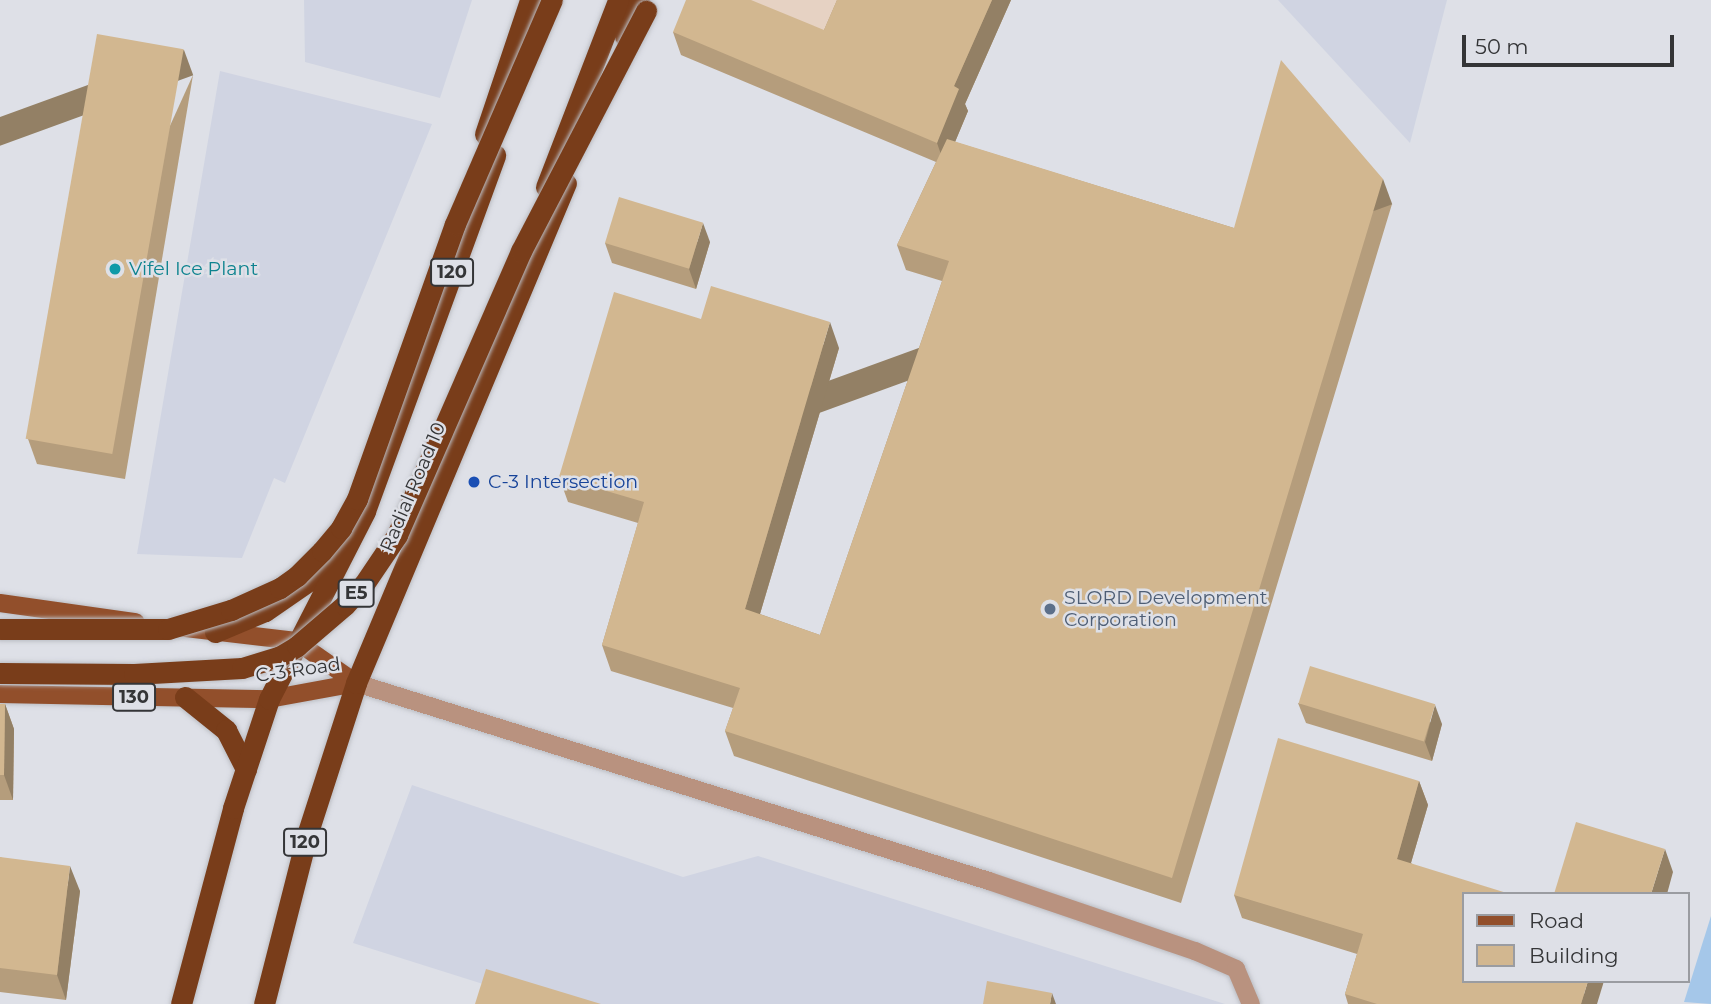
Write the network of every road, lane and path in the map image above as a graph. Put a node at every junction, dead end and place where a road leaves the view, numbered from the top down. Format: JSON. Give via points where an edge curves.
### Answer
{"nodes":[{"id":1,"x":530,"y":0,"type":"edge"},
{"id":2,"x":552,"y":0,"type":"edge"},
{"id":3,"x":618,"y":0,"type":"edge"},
{"id":4,"x":639,"y":0,"type":"edge"},
{"id":5,"x":650,"y":0,"type":"edge"},
{"id":6,"x":455,"y":223,"type":"junction"},
{"id":7,"x":521,"y":251,"type":"junction"},
{"id":8,"x":349,"y":541,"type":"junction"},
{"id":9,"x":0,"y":603,"type":"edge"},
{"id":10,"x":0,"y":629,"type":"edge"},
{"id":11,"x":215,"y":632,"type":"junction"},
{"id":12,"x":296,"y":641,"type":"junction"},
{"id":13,"x":0,"y":673,"type":"edge"},
{"id":14,"x":356,"y":682,"type":"junction"},
{"id":15,"x":0,"y":694,"type":"edge"},
{"id":16,"x":185,"y":697,"type":"junction"},
{"id":17,"x":269,"y":699,"type":"junction"},
{"id":18,"x":246,"y":769,"type":"junction"},
{"id":19,"x":181,"y":1004,"type":"edge"},
{"id":20,"x":264,"y":1004,"type":"edge"},
{"id":21,"x":1251,"y":1004,"type":"edge"}],
"edges":[{"from":1,"to":6,"type":"highway","bridge":true},
{"from":2,"to":6,"type":"highway","bridge":true},
{"from":2,"to":8,"type":"highway","name":"Radial Road 10","number":"120","via":[[365,511]]},
{"from":3,"to":7,"type":"highway","bridge":true},
{"from":4,"to":14,"type":"highway","name":"Radial Road 10","number":"120"},
{"from":5,"to":7,"type":"highway","bridge":true},
{"from":6,"to":10,"type":"highway","bridge":true,"via":[[357,499],[341,528],[297,576],[231,610],[168,629]]},
{"from":7,"to":13,"type":"highway","number":"E5","bridge":true,"via":[[397,535],[364,584],[318,630],[279,657],[242,668],[134,674]]},
{"from":8,"to":11,"type":"highway","via":[[310,580],[265,611]]},
{"from":8,"to":12,"type":"highway","name":"Radial Road 10","number":"120"},
{"from":9,"to":11,"type":"main road","name":"C-3 Road"},
{"from":11,"to":12,"type":"main road","name":"C-3 Road"},
{"from":12,"to":14,"type":"main road","name":"C-3 Road"},
{"from":12,"to":17,"type":"highway","name":"Radial Road 10","number":"120"},
{"from":14,"to":17,"type":"main road","name":"C-3 Road","number":"130"},
{"from":14,"to":20,"type":"highway","name":"Radial Road 10","number":"120","via":[[307,835]]},
{"from":14,"to":21,"type":"street","via":[[989,881],[1195,951],[1236,969]]},
{"from":15,"to":16,"type":"main road","name":"C-3 Road","number":"130"},
{"from":16,"to":17,"type":"main road","name":"C-3 Road","number":"130"},
{"from":16,"to":18,"type":"highway","via":[[226,730]]},
{"from":17,"to":18,"type":"highway","name":"Radial Road 10","number":"120"},
{"from":18,"to":19,"type":"highway","name":"Radial Road 10","number":"120"}]}
